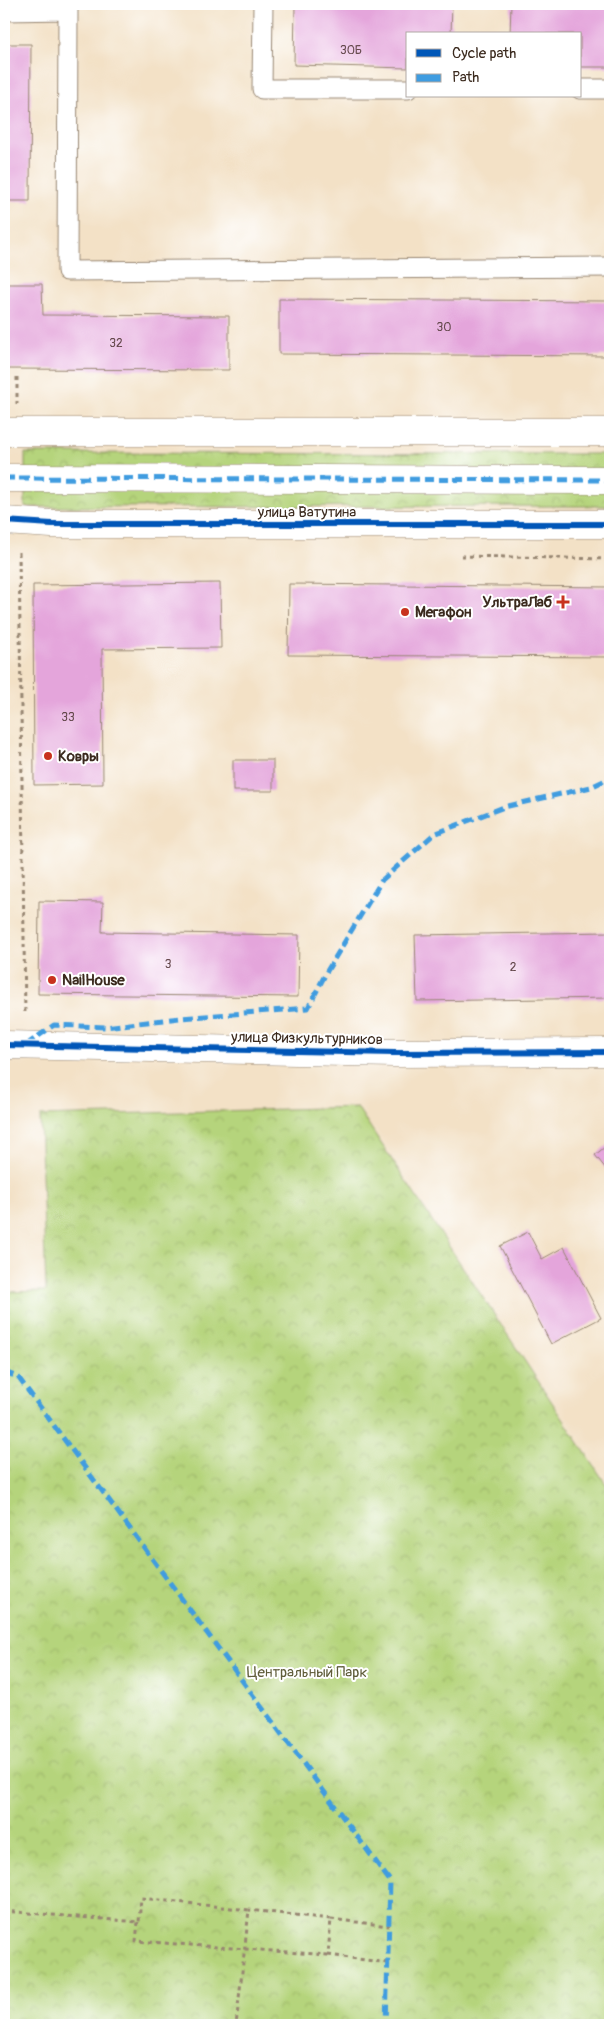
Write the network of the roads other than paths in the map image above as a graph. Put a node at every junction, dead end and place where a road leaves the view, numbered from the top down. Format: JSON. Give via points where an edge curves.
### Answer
{"nodes":[{"id":1,"x":263,"y":4,"type":"edge"},
{"id":2,"x":68,"y":7,"type":"edge"},
{"id":3,"x":4,"y":11,"type":"edge"},
{"id":4,"x":406,"y":89,"type":"edge"},
{"id":5,"x":582,"y":89,"type":"edge"},
{"id":6,"x":610,"y":89,"type":"edge"},
{"id":7,"x":610,"y":267,"type":"edge"},
{"id":8,"x":11,"y":432,"type":"edge"},
{"id":9,"x":610,"y":432,"type":"edge"},
{"id":10,"x":4,"y":478,"type":"edge"},
{"id":11,"x":610,"y":480,"type":"edge"},
{"id":12,"x":11,"y":521,"type":"edge"},
{"id":13,"x":610,"y":524,"type":"edge"},
{"id":14,"x":15,"y":1045,"type":"edge"},
{"id":15,"x":610,"y":1052,"type":"edge"}],
"edges":[{"from":1,"to":4,"type":"lane","via":[[262,89]]},
{"from":2,"to":3,"type":"lane"},
{"from":2,"to":7,"type":"lane","via":[[68,271]]},
{"from":5,"to":6,"type":"lane"},
{"from":8,"to":9,"type":"street"},
{"from":10,"to":11,"type":"street"},
{"from":12,"to":13,"type":"street","name":"улица Ватутина","via":[[52,524]]},
{"from":14,"to":15,"type":"street","name":"улица Физкультурников","via":[[394,1053]]}]}
